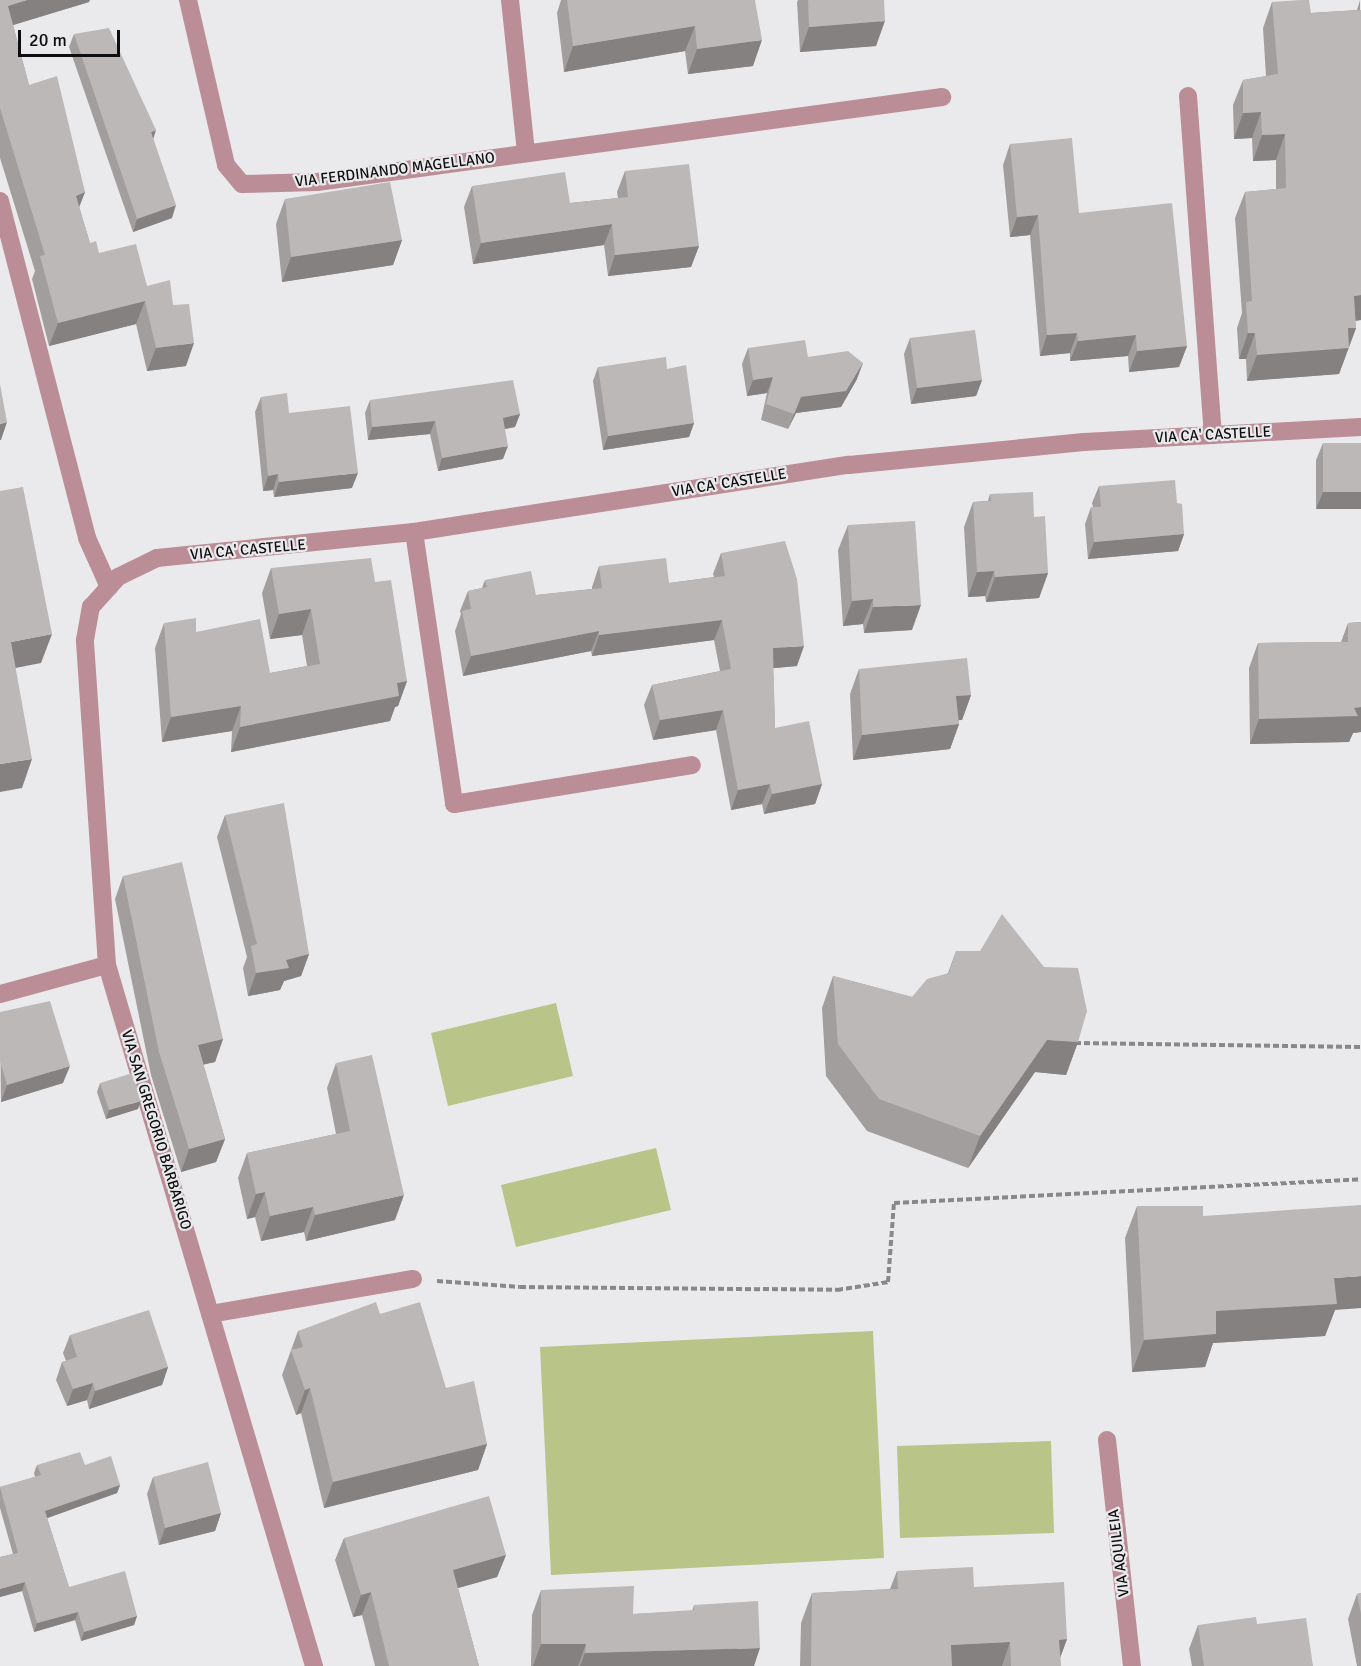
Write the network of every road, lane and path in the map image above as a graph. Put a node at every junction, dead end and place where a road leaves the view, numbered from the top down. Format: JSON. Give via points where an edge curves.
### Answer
{"nodes":[{"id":1,"x":188,"y":0,"type":"edge"},
{"id":2,"x":510,"y":0,"type":"edge"},
{"id":3,"x":1188,"y":96,"type":"dead end"},
{"id":4,"x":942,"y":97,"type":"dead end"},
{"id":5,"x":526,"y":153,"type":"junction"},
{"id":6,"x":0,"y":201,"type":"edge"},
{"id":7,"x":1361,"y":427,"type":"edge"},
{"id":8,"x":1213,"y":435,"type":"junction"},
{"id":9,"x":414,"y":532,"type":"junction"},
{"id":10,"x":109,"y":587,"type":"junction"},
{"id":11,"x":692,"y":765,"type":"dead end"},
{"id":12,"x":107,"y":965,"type":"junction"},
{"id":13,"x":0,"y":994,"type":"edge"},
{"id":14,"x":1075,"y":1043,"type":"edge"},
{"id":15,"x":1361,"y":1047,"type":"edge"},
{"id":16,"x":1361,"y":1179,"type":"edge"},
{"id":17,"x":413,"y":1279,"type":"joint"},
{"id":18,"x":210,"y":1314,"type":"junction"},
{"id":19,"x":1107,"y":1440,"type":"dead end"},
{"id":20,"x":314,"y":1666,"type":"edge"},
{"id":21,"x":1132,"y":1666,"type":"edge"}],
"edges":[{"from":1,"to":5,"type":"street","name":"VIA FERDINANDO MAGELLANO","via":[[226,165],[242,184],[318,182]]},
{"from":2,"to":5,"type":"street"},
{"from":3,"to":8,"type":"street"},
{"from":4,"to":5,"type":"street","name":"VIA FERDINANDO MAGELLANO"},
{"from":6,"to":10,"type":"street","via":[[87,538]]},
{"from":7,"to":8,"type":"street","name":"VIA CA' CASTELLE"},
{"from":8,"to":9,"type":"street","name":"VIA CA' CASTELLE","via":[[849,465]]},
{"from":9,"to":10,"type":"street","name":"VIA CA' CASTELLE","via":[[157,558]]},
{"from":9,"to":11,"type":"street","via":[[454,804]]},
{"from":10,"to":12,"type":"street","name":"VIA SAN GREGORIO BARBARIGO","via":[[91,607],[85,640]]},
{"from":12,"to":13,"type":"street"},
{"from":12,"to":18,"type":"street","name":"VIA SAN GREGORIO BARBARIGO"},
{"from":14,"to":15,"type":"path"},
{"from":16,"to":17,"type":"path","via":[[894,1203],[888,1282],[837,1290],[520,1287]]},
{"from":17,"to":18,"type":"street"},
{"from":18,"to":20,"type":"street","name":"VIA SAN GREGORIO BARBARIGO"},
{"from":19,"to":21,"type":"street","name":"VIA AQUILEIA"}]}
